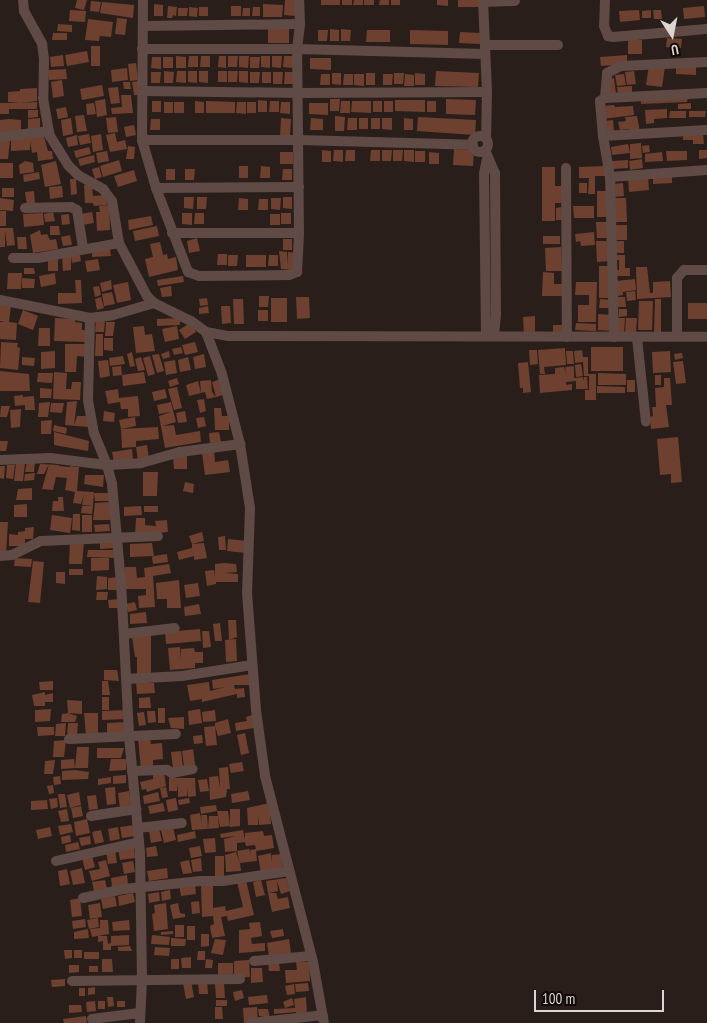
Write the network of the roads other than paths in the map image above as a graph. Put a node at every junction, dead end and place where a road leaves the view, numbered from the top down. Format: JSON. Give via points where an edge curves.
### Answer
{"nodes":[{"id":1,"x":23,"y":0,"type":"edge"},
{"id":2,"x":143,"y":0,"type":"edge"},
{"id":3,"x":299,"y":0,"type":"edge"},
{"id":4,"x":606,"y":0,"type":"edge"},
{"id":5,"x":483,"y":1,"type":"edge"},
{"id":6,"x":515,"y":1,"type":"dead end"},
{"id":7,"x":300,"y":24,"type":"junction"},
{"id":8,"x":143,"y":26,"type":"junction"},
{"id":9,"x":707,"y":30,"type":"edge"},
{"id":10,"x":558,"y":45,"type":"dead end"},
{"id":11,"x":142,"y":49,"type":"junction"},
{"id":12,"x":297,"y":49,"type":"junction"},
{"id":13,"x":485,"y":50,"type":"junction"},
{"id":14,"x":707,"y":62,"type":"edge"},
{"id":15,"x":143,"y":92,"type":"junction"},
{"id":16,"x":487,"y":92,"type":"junction"},
{"id":17,"x":298,"y":93,"type":"junction"},
{"id":18,"x":707,"y":93,"type":"edge"},
{"id":19,"x":605,"y":98,"type":"junction"},
{"id":20,"x":707,"y":130,"type":"edge"},
{"id":21,"x":49,"y":131,"type":"junction"},
{"id":22,"x":603,"y":136,"type":"junction"},
{"id":23,"x":0,"y":137,"type":"edge"},
{"id":24,"x":486,"y":138,"type":"junction"},
{"id":25,"x":142,"y":140,"type":"junction"},
{"id":26,"x":299,"y":140,"type":"junction"},
{"id":27,"x":473,"y":145,"type":"junction"},
{"id":28,"x":486,"y":155,"type":"junction"},
{"id":29,"x":566,"y":168,"type":"dead end"},
{"id":30,"x":707,"y":170,"type":"edge"},
{"id":31,"x":610,"y":177,"type":"junction"},
{"id":32,"x":299,"y":187,"type":"junction"},
{"id":33,"x":156,"y":188,"type":"junction"},
{"id":34,"x":25,"y":208,"type":"dead end"},
{"id":35,"x":172,"y":232,"type":"junction"},
{"id":36,"x":299,"y":232,"type":"junction"},
{"id":37,"x":119,"y":243,"type":"junction"},
{"id":38,"x":83,"y":249,"type":"junction"},
{"id":39,"x":13,"y":258,"type":"dead end"},
{"id":40,"x":707,"y":270,"type":"edge"},
{"id":41,"x":0,"y":300,"type":"edge"},
{"id":42,"x":154,"y":303,"type":"junction"},
{"id":43,"x":90,"y":318,"type":"junction"},
{"id":44,"x":206,"y":332,"type":"junction"},
{"id":45,"x":490,"y":336,"type":"junction"},
{"id":46,"x":677,"y":336,"type":"junction"},
{"id":47,"x":567,"y":337,"type":"junction"},
{"id":48,"x":614,"y":337,"type":"junction"},
{"id":49,"x":707,"y":337,"type":"edge"},
{"id":50,"x":636,"y":338,"type":"junction"},
{"id":51,"x":646,"y":422,"type":"dead end"},
{"id":52,"x":240,"y":444,"type":"junction"},
{"id":53,"x":0,"y":460,"type":"edge"},
{"id":54,"x":107,"y":465,"type":"junction"},
{"id":55,"x":117,"y":536,"type":"junction"},
{"id":56,"x":158,"y":536,"type":"dead end"},
{"id":57,"x":0,"y":556,"type":"edge"},
{"id":58,"x":175,"y":628,"type":"dead end"},
{"id":59,"x":124,"y":634,"type":"junction"},
{"id":60,"x":252,"y":665,"type":"junction"},
{"id":61,"x":126,"y":679,"type":"junction"},
{"id":62,"x":176,"y":734,"type":"dead end"},
{"id":63,"x":129,"y":736,"type":"junction"},
{"id":64,"x":69,"y":739,"type":"dead end"},
{"id":65,"x":193,"y":769,"type":"dead end"},
{"id":66,"x":132,"y":771,"type":"junction"},
{"id":67,"x":136,"y":809,"type":"junction"},
{"id":68,"x":90,"y":816,"type":"dead end"},
{"id":69,"x":182,"y":823,"type":"dead end"},
{"id":70,"x":138,"y":828,"type":"junction"},
{"id":71,"x":139,"y":842,"type":"junction"},
{"id":72,"x":56,"y":861,"type":"dead end"},
{"id":73,"x":289,"y":871,"type":"junction"},
{"id":74,"x":140,"y":889,"type":"junction"},
{"id":75,"x":83,"y":898,"type":"dead end"},
{"id":76,"x":311,"y":956,"type":"junction"},
{"id":77,"x":254,"y":961,"type":"dead end"},
{"id":78,"x":240,"y":979,"type":"dead end"},
{"id":79,"x":142,"y":980,"type":"junction"},
{"id":80,"x":72,"y":981,"type":"dead end"},
{"id":81,"x":140,"y":1018,"type":"edge"},
{"id":82,"x":92,"y":1019,"type":"dead end"},
{"id":83,"x":323,"y":1019,"type":"edge"},
{"id":84,"x":251,"y":1023,"type":"edge"}],
"edges":[{"from":1,"to":21,"type":"street","via":[[24,11],[42,44],[43,98]]},
{"from":2,"to":8,"type":"street"},
{"from":3,"to":7,"type":"street"},
{"from":4,"to":9,"type":"street","via":[[604,26],[608,36]]},
{"from":5,"to":6,"type":"street"},
{"from":5,"to":13,"type":"street"},
{"from":7,"to":8,"type":"street"},
{"from":7,"to":12,"type":"street"},
{"from":8,"to":11,"type":"street"},
{"from":10,"to":13,"type":"street"},
{"from":11,"to":12,"type":"street"},
{"from":11,"to":15,"type":"street"},
{"from":12,"to":13,"type":"street"},
{"from":12,"to":17,"type":"street"},
{"from":13,"to":16,"type":"street"},
{"from":14,"to":19,"type":"street","via":[[621,66],[607,73]]},
{"from":15,"to":17,"type":"street"},
{"from":15,"to":25,"type":"street"},
{"from":16,"to":17,"type":"street"},
{"from":16,"to":24,"type":"street"},
{"from":17,"to":26,"type":"street"},
{"from":18,"to":19,"type":"street"},
{"from":19,"to":22,"type":"street","via":[[600,104]]},
{"from":20,"to":22,"type":"street"},
{"from":21,"to":23,"type":"street"},
{"from":21,"to":37,"type":"street","via":[[68,165],[78,175],[103,189],[112,201]]},
{"from":22,"to":31,"type":"street"},
{"from":24,"to":27,"type":"street","via":[[477,137]]},
{"from":24,"to":28,"type":"street"},
{"from":25,"to":26,"type":"street"},
{"from":25,"to":33,"type":"street"},
{"from":26,"to":27,"type":"street"},
{"from":26,"to":32,"type":"street"},
{"from":27,"to":28,"type":"street"},
{"from":28,"to":45,"type":"street","via":[[495,173],[496,314]]},
{"from":29,"to":47,"type":"street"},
{"from":30,"to":31,"type":"street"},
{"from":31,"to":48,"type":"street"},
{"from":32,"to":33,"type":"street"},
{"from":32,"to":36,"type":"street"},
{"from":33,"to":35,"type":"street"},
{"from":34,"to":38,"type":"street","via":[[71,207],[77,210]]},
{"from":35,"to":36,"type":"street"},
{"from":35,"to":36,"type":"street","via":[[188,272],[199,276],[293,274],[298,268]]},
{"from":37,"to":38,"type":"street"},
{"from":37,"to":42,"type":"street","via":[[147,296]]},
{"from":38,"to":39,"type":"street","via":[[38,258]]},
{"from":40,"to":46,"type":"street","via":[[684,270],[676,278]]},
{"from":41,"to":43,"type":"street"},
{"from":42,"to":43,"type":"street"},
{"from":42,"to":44,"type":"street"},
{"from":43,"to":54,"type":"street","via":[[88,400],[94,433]]},
{"from":44,"to":45,"type":"street","via":[[228,336]]},
{"from":44,"to":52,"type":"street","via":[[222,374]]},
{"from":45,"to":47,"type":"street"},
{"from":46,"to":49,"type":"street"},
{"from":46,"to":50,"type":"street"},
{"from":47,"to":48,"type":"street"},
{"from":48,"to":50,"type":"street"},
{"from":50,"to":51,"type":"street"},
{"from":52,"to":54,"type":"street","via":[[180,452],[151,462]]},
{"from":52,"to":60,"type":"street","via":[[250,508],[246,570]]},
{"from":53,"to":54,"type":"street","via":[[50,458]]},
{"from":54,"to":55,"type":"street"},
{"from":55,"to":56,"type":"street"},
{"from":55,"to":57,"type":"street","via":[[41,541],[12,555]]},
{"from":55,"to":59,"type":"street"},
{"from":58,"to":59,"type":"street"},
{"from":59,"to":61,"type":"street"},
{"from":60,"to":61,"type":"street","via":[[182,676]]},
{"from":60,"to":73,"type":"street","via":[[265,776]]},
{"from":61,"to":63,"type":"street"},
{"from":62,"to":63,"type":"street"},
{"from":63,"to":64,"type":"street"},
{"from":63,"to":66,"type":"street"},
{"from":65,"to":66,"type":"street","via":[[172,773],[167,770]]},
{"from":66,"to":67,"type":"street"},
{"from":67,"to":68,"type":"street"},
{"from":67,"to":70,"type":"street"},
{"from":69,"to":70,"type":"street"},
{"from":70,"to":71,"type":"street"},
{"from":71,"to":72,"type":"street"},
{"from":71,"to":74,"type":"street"},
{"from":73,"to":74,"type":"street"},
{"from":73,"to":76,"type":"street"},
{"from":74,"to":75,"type":"street"},
{"from":74,"to":79,"type":"street"},
{"from":76,"to":77,"type":"street"},
{"from":76,"to":83,"type":"street"},
{"from":78,"to":79,"type":"street"},
{"from":79,"to":80,"type":"street"},
{"from":79,"to":81,"type":"street"},
{"from":81,"to":82,"type":"street"},
{"from":83,"to":84,"type":"street"}]}
